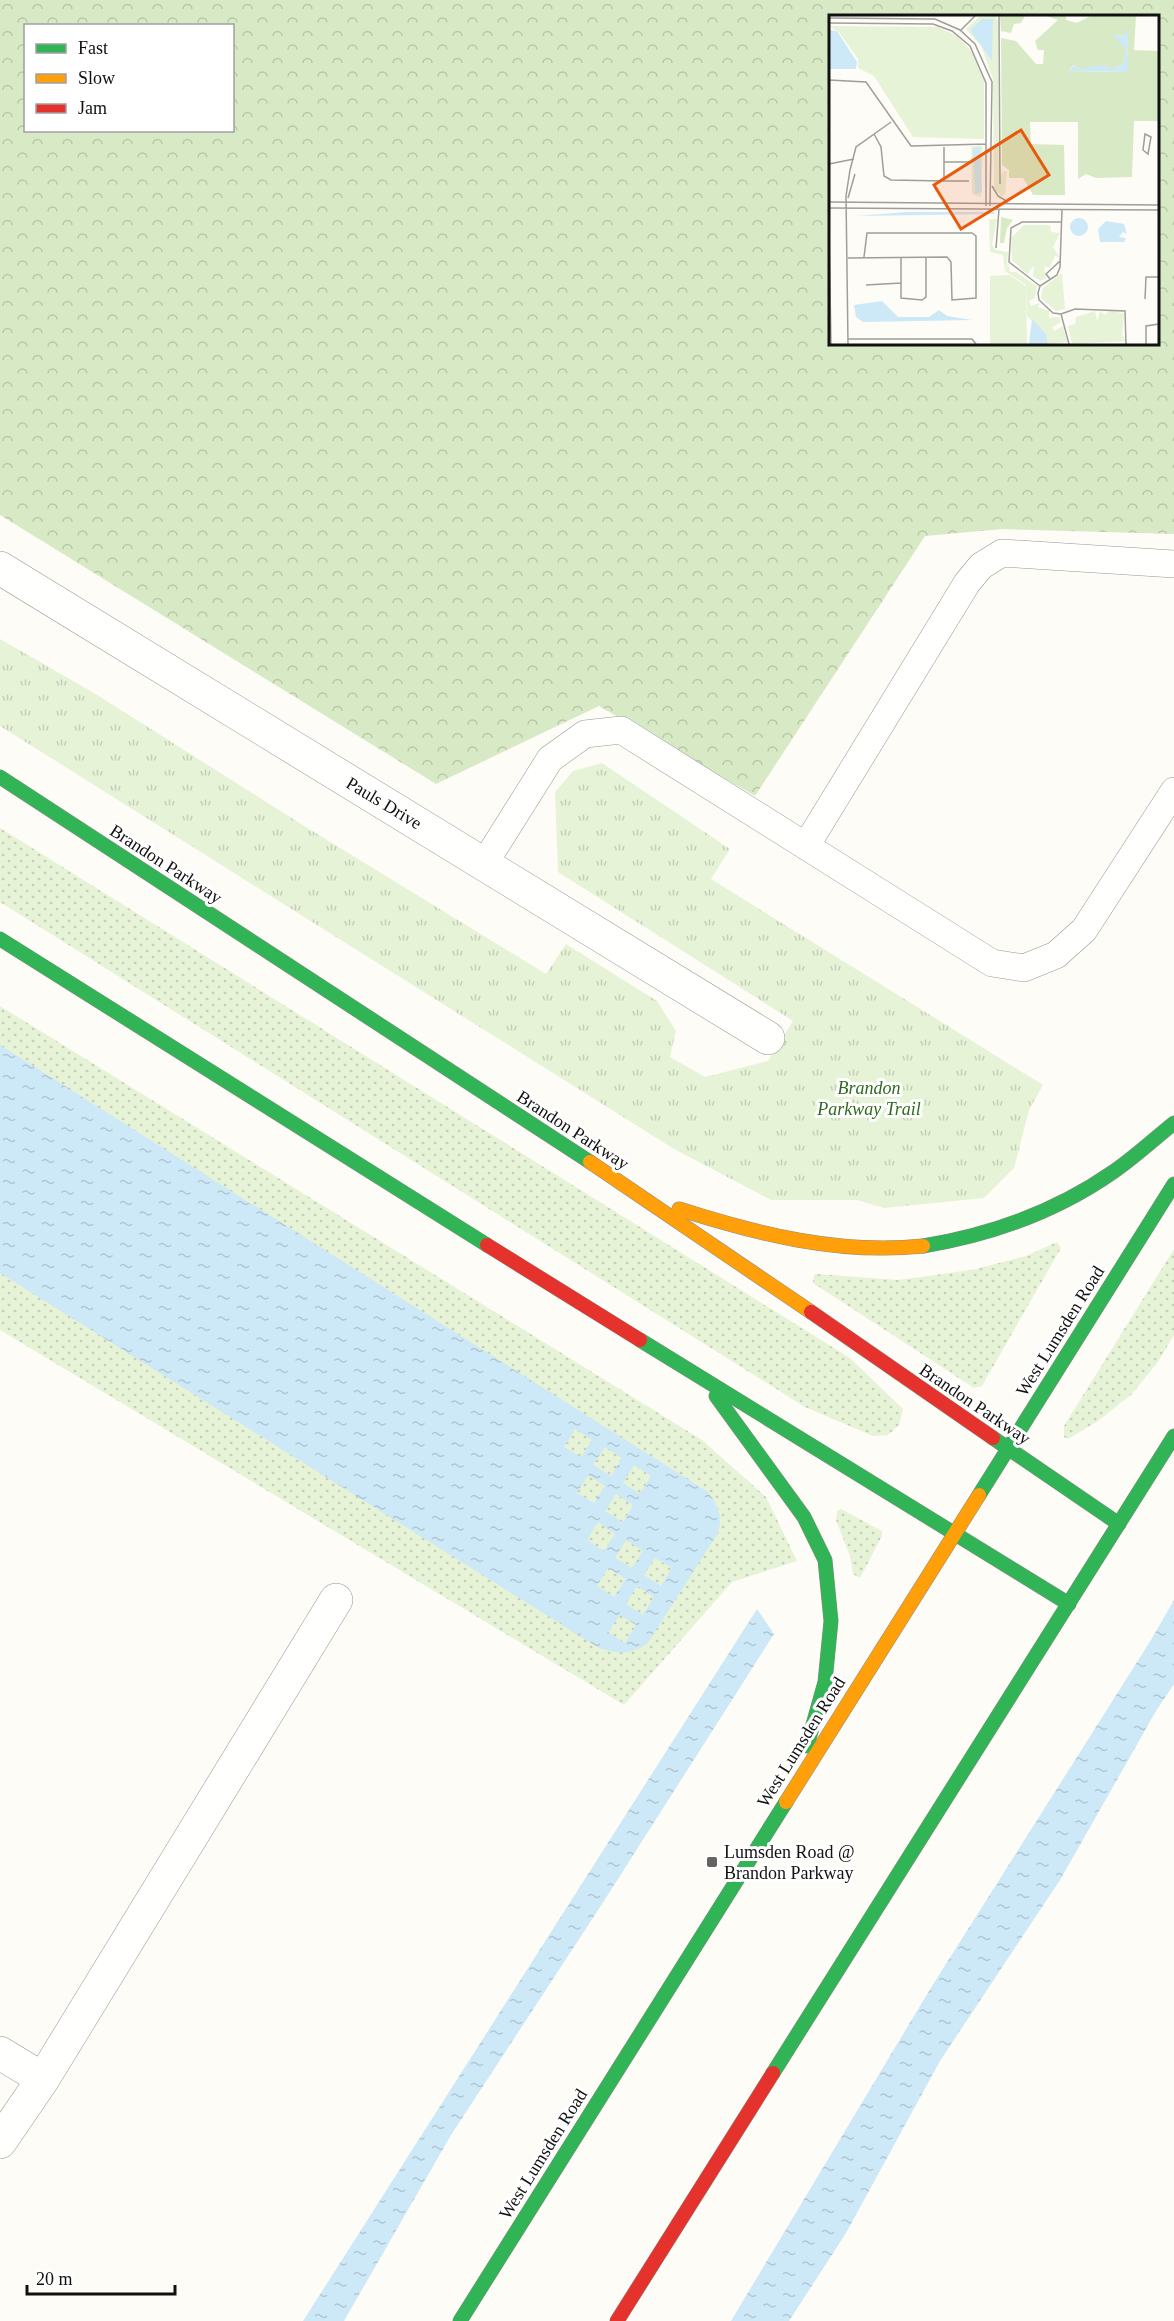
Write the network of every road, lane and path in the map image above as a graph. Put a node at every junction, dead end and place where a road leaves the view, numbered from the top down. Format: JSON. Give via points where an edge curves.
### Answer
{"nodes":[{"id":1,"x":1174,"y":564,"type":"edge"},
{"id":2,"x":0,"y":568,"type":"edge"},
{"id":3,"x":0,"y":777,"type":"edge"},
{"id":4,"x":1174,"y":791,"type":"edge"},
{"id":5,"x":806,"y":846,"type":"junction"},
{"id":6,"x":484,"y":864,"type":"junction"},
{"id":7,"x":0,"y":939,"type":"edge"},
{"id":8,"x":768,"y":1038,"type":"dead end"},
{"id":9,"x":1174,"y":1123,"type":"edge"},
{"id":10,"x":1174,"y":1184,"type":"edge"},
{"id":11,"x":646,"y":1199,"type":"junction"},
{"id":12,"x":706,"y":1382,"type":"junction"},
{"id":13,"x":1174,"y":1436,"type":"edge"},
{"id":14,"x":1009,"y":1448,"type":"junction"},
{"id":15,"x":1119,"y":1524,"type":"junction"},
{"id":16,"x":955,"y":1534,"type":"junction"},
{"id":17,"x":336,"y":1600,"type":"dead end"},
{"id":18,"x":1069,"y":1604,"type":"junction"},
{"id":19,"x":797,"y":1781,"type":"junction"},
{"id":20,"x":0,"y":2053,"type":"edge"},
{"id":21,"x":43,"y":2079,"type":"junction"},
{"id":22,"x":0,"y":2142,"type":"edge"},
{"id":23,"x":459,"y":2321,"type":"edge"},
{"id":24,"x":617,"y":2321,"type":"edge"}],
"edges":[{"from":1,"to":5,"type":"lane","via":[[1002,553],[981,566]]},
{"from":2,"to":6,"type":"street","name":"Pauls Drive"},
{"from":3,"to":11,"type":"main road","name":"Brandon Parkway"},
{"from":4,"to":5,"type":"lane","via":[[1084,930],[1056,955],[1024,968],[992,963]]},
{"from":5,"to":6,"type":"lane","via":[[621,730],[585,734],[550,759]]},
{"from":6,"to":8,"type":"street","name":"Pauls Drive"},
{"from":7,"to":12,"type":"main road"},
{"from":9,"to":11,"type":"main road","via":[[1103,1179],[1035,1214],[974,1235],[920,1246],[825,1244],[761,1233]]},
{"from":10,"to":14,"type":"main road","name":"West Lumsden Road"},
{"from":11,"to":14,"type":"main road","name":"Brandon Parkway"},
{"from":12,"to":16,"type":"main road"},
{"from":12,"to":19,"type":"main road","via":[[804,1517],[825,1560],[831,1621],[825,1682]]},
{"from":13,"to":15,"type":"main road"},
{"from":14,"to":15,"type":"main road","name":"Brandon Parkway"},
{"from":14,"to":16,"type":"main road","name":"West Lumsden Road"},
{"from":15,"to":18,"type":"main road"},
{"from":16,"to":18,"type":"main road"},
{"from":16,"to":19,"type":"main road","name":"West Lumsden Road"},
{"from":17,"to":21,"type":"street"},
{"from":18,"to":24,"type":"main road"},
{"from":19,"to":23,"type":"main road","name":"West Lumsden Road"},
{"from":20,"to":21,"type":"street"},
{"from":21,"to":22,"type":"street"}]}
